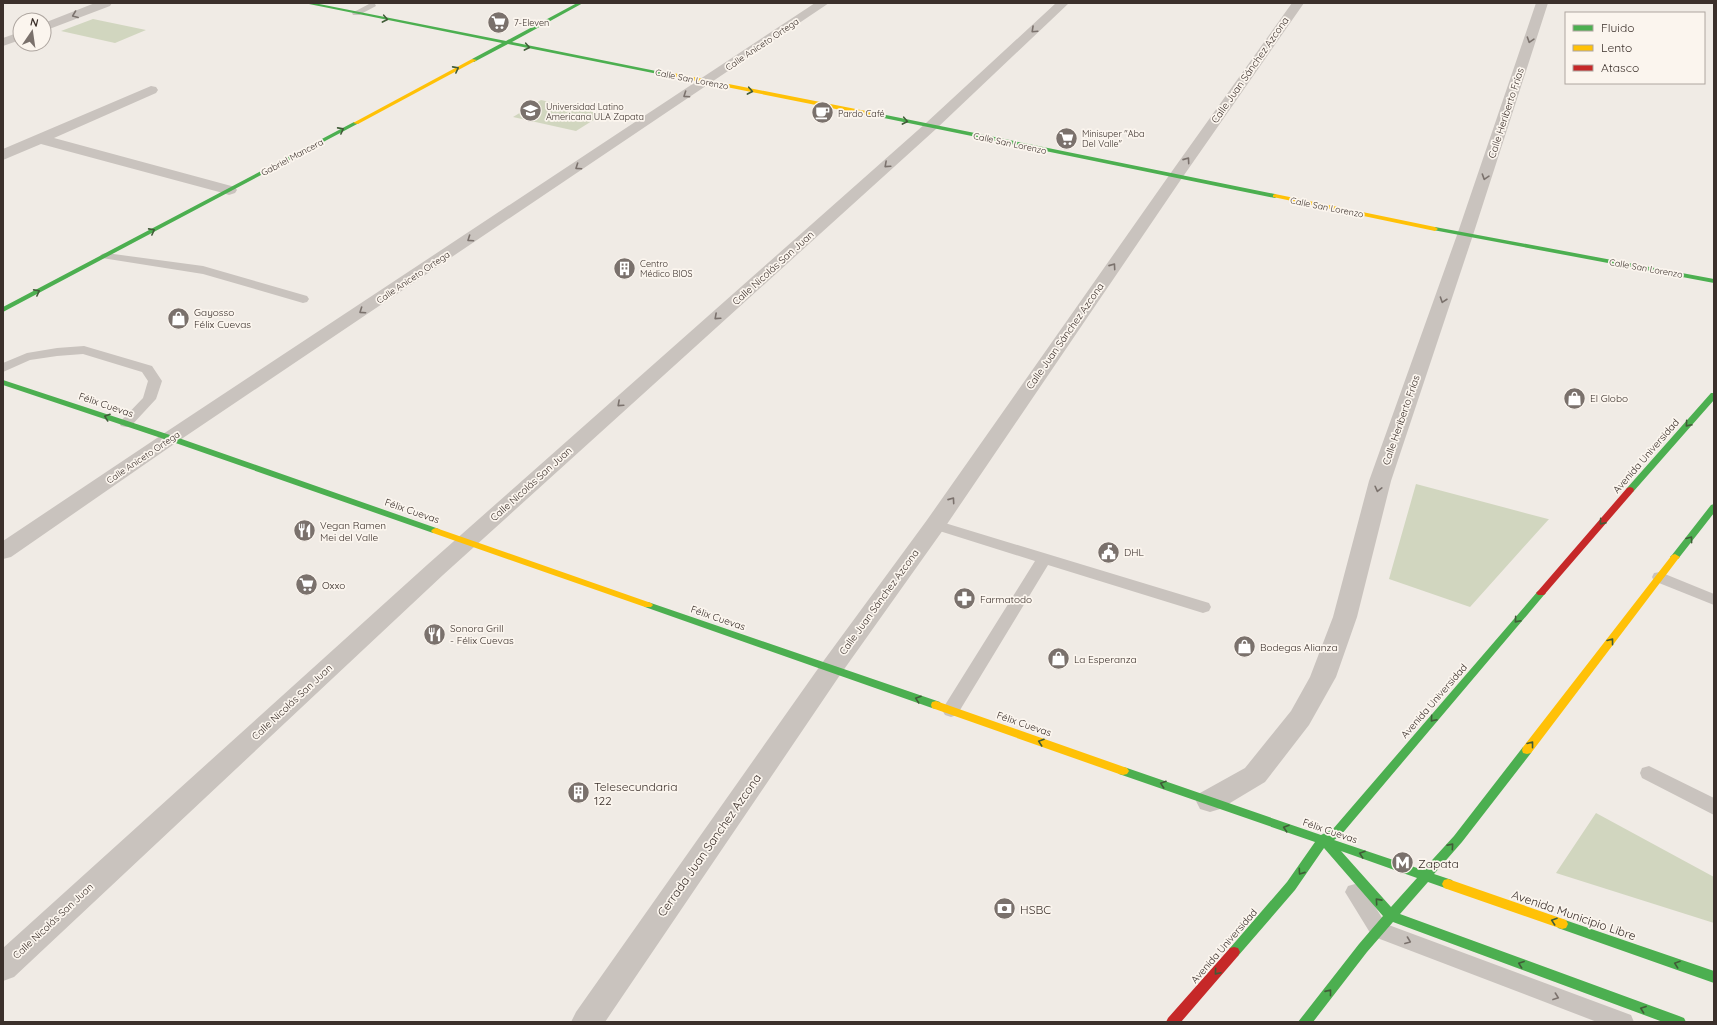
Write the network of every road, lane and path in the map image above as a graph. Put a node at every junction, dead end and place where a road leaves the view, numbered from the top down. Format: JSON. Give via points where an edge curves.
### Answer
{"nodes":[{"id":1,"x":106,"y":3,"type":"edge"},
{"id":2,"x":306,"y":3,"type":"edge"},
{"id":3,"x":581,"y":3,"type":"edge"},
{"id":4,"x":823,"y":3,"type":"edge"},
{"id":5,"x":1063,"y":3,"type":"edge"},
{"id":6,"x":1298,"y":3,"type":"edge"},
{"id":7,"x":1542,"y":3,"type":"edge"},
{"id":8,"x":326,"y":5,"type":"edge"},
{"id":9,"x":372,"y":6,"type":"dead end"},
{"id":10,"x":356,"y":13,"type":"junction"},
{"id":11,"x":52,"y":23,"type":"edge"},
{"id":12,"x":506,"y":43,"type":"junction"},
{"id":13,"x":706,"y":82,"type":"junction"},
{"id":14,"x":151,"y":90,"type":"dead end"},
{"id":15,"x":931,"y":126,"type":"junction"},
{"id":16,"x":40,"y":139,"type":"junction"},
{"id":17,"x":3,"y":156,"type":"edge"},
{"id":18,"x":1175,"y":177,"type":"junction"},
{"id":19,"x":229,"y":190,"type":"junction"},
{"id":20,"x":1465,"y":235,"type":"junction"},
{"id":21,"x":106,"y":256,"type":"junction"},
{"id":22,"x":1714,"y":281,"type":"edge"},
{"id":23,"x":303,"y":299,"type":"dead end"},
{"id":24,"x":3,"y":310,"type":"edge"},
{"id":25,"x":3,"y":368,"type":"edge"},
{"id":26,"x":3,"y":382,"type":"edge"},
{"id":27,"x":1714,"y":395,"type":"edge"},
{"id":28,"x":126,"y":423,"type":"junction"},
{"id":29,"x":170,"y":438,"type":"junction"},
{"id":30,"x":1714,"y":507,"type":"edge"},
{"id":31,"x":935,"y":525,"type":"junction"},
{"id":32,"x":466,"y":542,"type":"junction"},
{"id":33,"x":3,"y":552,"type":"edge"},
{"id":34,"x":1045,"y":558,"type":"junction"},
{"id":35,"x":1660,"y":577,"type":"junction"},
{"id":36,"x":1714,"y":600,"type":"edge"},
{"id":37,"x":1203,"y":607,"type":"dead end"},
{"id":38,"x":831,"y":669,"type":"junction"},
{"id":39,"x":951,"y":710,"type":"junction"},
{"id":40,"x":1649,"y":773,"type":"dead end"},
{"id":41,"x":1210,"y":801,"type":"junction"},
{"id":42,"x":1714,"y":807,"type":"edge"},
{"id":43,"x":1323,"y":840,"type":"junction"},
{"id":44,"x":1425,"y":876,"type":"junction"},
{"id":45,"x":1385,"y":923,"type":"junction"},
{"id":46,"x":3,"y":968,"type":"edge"},
{"id":47,"x":1714,"y":977,"type":"edge"},
{"id":48,"x":587,"y":1022,"type":"edge"},
{"id":49,"x":1173,"y":1022,"type":"edge"},
{"id":50,"x":1305,"y":1022,"type":"edge"},
{"id":51,"x":1623,"y":1022,"type":"edge"},
{"id":52,"x":1679,"y":1022,"type":"edge"}],
"edges":[{"from":1,"to":11,"type":"street","one_way":true},
{"from":2,"to":8,"type":"main road","name":"Calle San Lorenzo"},
{"from":3,"to":12,"type":"main road","name":"Gabriel Mancera"},
{"from":4,"to":13,"type":"street","name":"Calle Aniceto Ortega"},
{"from":5,"to":15,"type":"street","name":"Calle Nicolás San Juan","one_way":true},
{"from":18,"to":6,"type":"street","name":"Calle Juan Sánchez Azcona","one_way":true},
{"from":7,"to":20,"type":"street","name":"Calle Heriberto Frías","one_way":true},
{"from":8,"to":10,"type":"main road","name":"Calle San Lorenzo"},
{"from":9,"to":10,"type":"lane"},
{"from":10,"to":12,"type":"main road","name":"Calle San Lorenzo","one_way":true},
{"from":12,"to":13,"type":"main road","name":"Calle San Lorenzo","one_way":true},
{"from":19,"to":12,"type":"main road","name":"Gabriel Mancera","one_way":true},
{"from":13,"to":15,"type":"main road","name":"Calle San Lorenzo","one_way":true},
{"from":13,"to":29,"type":"street","name":"Calle Aniceto Ortega","one_way":true},
{"from":14,"to":16,"type":"street"},
{"from":15,"to":18,"type":"main road","name":"Calle San Lorenzo"},
{"from":15,"to":32,"type":"street","name":"Calle Nicolás San Juan","one_way":true},
{"from":16,"to":17,"type":"street"},
{"from":16,"to":19,"type":"street"},
{"from":18,"to":20,"type":"main road","name":"Calle San Lorenzo"},
{"from":31,"to":18,"type":"street","name":"Calle Juan Sánchez Azcona","one_way":true},
{"from":21,"to":19,"type":"main road","name":"Gabriel Mancera","one_way":true},
{"from":20,"to":22,"type":"main road","name":"Calle San Lorenzo"},
{"from":20,"to":41,"type":"street","name":"Calle Heriberto Frías","one_way":true,"via":[[1380,481],[1345,617],[1323,677],[1300,718],[1255,775]]},
{"from":21,"to":23,"type":"lane","via":[[205,271]]},
{"from":24,"to":21,"type":"main road","name":"Gabriel Mancera","one_way":true},
{"from":25,"to":28,"type":"lane","via":[[27,357],[84,350],[147,369],[155,381],[150,398]]},
{"from":28,"to":26,"type":"main road","name":"Félix Cuevas","one_way":true},
{"from":27,"to":43,"type":"main road","name":"Avenida Universidad","one_way":true,"via":[[1592,533],[1337,832]]},
{"from":28,"to":29,"type":"main road","name":"Félix Cuevas"},
{"from":29,"to":32,"type":"main road","name":"Félix Cuevas"},
{"from":29,"to":33,"type":"street","name":"Calle Aniceto Ortega"},
{"from":35,"to":30,"type":"main road","one_way":true},
{"from":31,"to":34,"type":"lane"},
{"from":31,"to":38,"type":"street","name":"Calle Juan Sánchez Azcona"},
{"from":32,"to":38,"type":"main road","name":"Félix Cuevas"},
{"from":32,"to":46,"type":"street","name":"Calle Nicolás San Juan"},
{"from":34,"to":37,"type":"lane"},
{"from":34,"to":39,"type":"lane"},
{"from":35,"to":36,"type":"lane"},
{"from":44,"to":35,"type":"main road","one_way":true,"via":[[1458,838]]},
{"from":39,"to":38,"type":"main road","name":"Félix Cuevas","one_way":true},
{"from":38,"to":48,"type":"street","name":"Cerrada Juan Sanchez Azcona"},
{"from":41,"to":39,"type":"main road","name":"Félix Cuevas","one_way":true},
{"from":40,"to":42,"type":"lane"},
{"from":43,"to":41,"type":"main road","name":"Félix Cuevas","one_way":true},
{"from":44,"to":43,"type":"main road","name":"Félix Cuevas","one_way":true},
{"from":43,"to":45,"type":"lane"},
{"from":43,"to":49,"type":"main road","name":"Avenida Universidad","one_way":true,"via":[[1291,886]]},
{"from":44,"to":45,"type":"main road"},
{"from":47,"to":44,"type":"main road","name":"Avenida Municipio Libre","one_way":true},
{"from":50,"to":45,"type":"main road","one_way":true},
{"from":45,"to":51,"type":"lane","one_way":true},
{"from":52,"to":45,"type":"main road","one_way":true}]}
